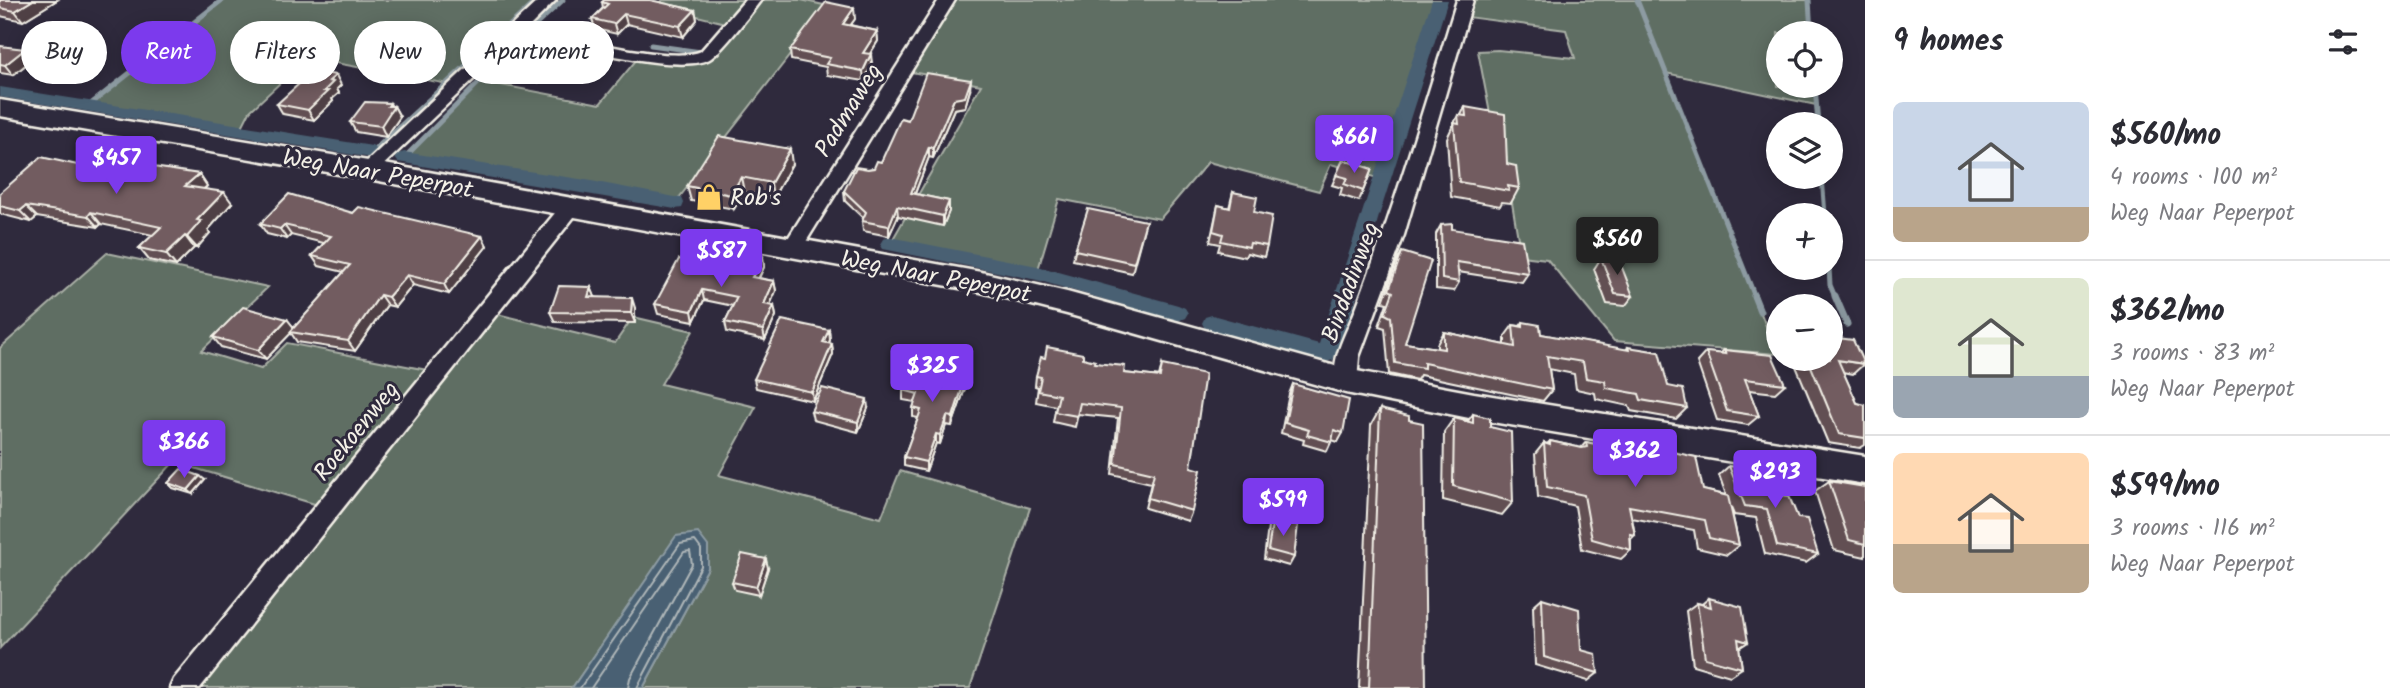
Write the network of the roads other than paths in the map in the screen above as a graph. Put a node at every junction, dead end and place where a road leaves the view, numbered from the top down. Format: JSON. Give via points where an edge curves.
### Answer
{"nodes":[{"id":1,"x":548,"y":0,"type":"edge"},
{"id":2,"x":753,"y":0,"type":"edge"},
{"id":3,"x":947,"y":0,"type":"edge"},
{"id":4,"x":1465,"y":0,"type":"edge"},
{"id":5,"x":526,"y":21,"type":"edge"},
{"id":6,"x":614,"y":49,"type":"edge"},
{"id":7,"x":460,"y":83,"type":"edge"},
{"id":8,"x":0,"y":108,"type":"edge"},
{"id":9,"x":369,"y":170,"type":"junction"},
{"id":10,"x":571,"y":206,"type":"junction"},
{"id":11,"x":792,"y":248,"type":"junction"},
{"id":12,"x":1346,"y":381,"type":"junction"},
{"id":13,"x":1865,"y":470,"type":"edge"},
{"id":14,"x":183,"y":688,"type":"edge"}],
"edges":[{"from":1,"to":5,"type":"street"},
{"from":2,"to":6,"type":"street","via":[[707,54],[684,61]]},
{"from":3,"to":11,"type":"street","name":"Padmaweg"},
{"from":4,"to":12,"type":"street","name":"Bindadinweg","via":[[1394,234],[1348,357]]},
{"from":7,"to":9,"type":"street"},
{"from":8,"to":9,"type":"street","name":"Weg Naar Peperpot"},
{"from":9,"to":10,"type":"street","name":"Weg Naar Peperpot"},
{"from":10,"to":11,"type":"street","name":"Weg Naar Peperpot"},
{"from":10,"to":14,"type":"street","name":"Roekoenweg"},
{"from":11,"to":12,"type":"street","name":"Weg Naar Peperpot","via":[[993,285]]},
{"from":12,"to":13,"type":"street","name":"Weg Naar Peperpot"}]}
